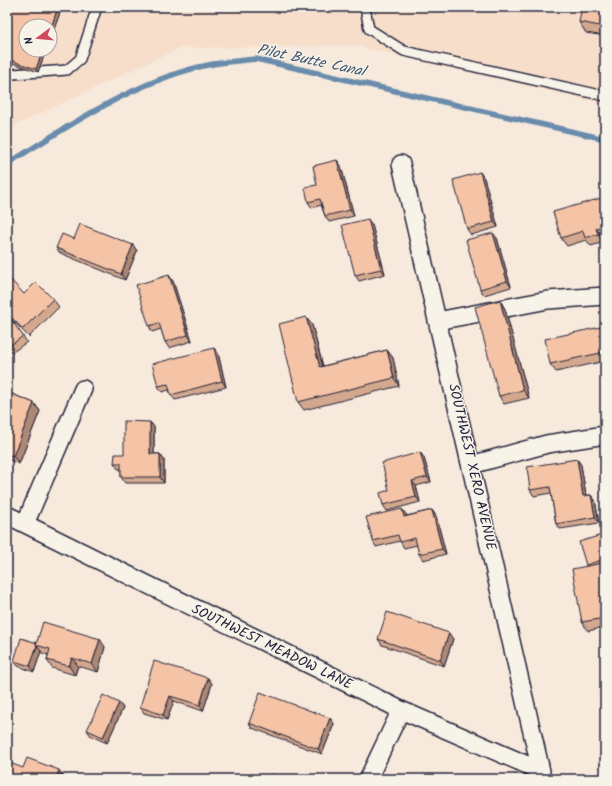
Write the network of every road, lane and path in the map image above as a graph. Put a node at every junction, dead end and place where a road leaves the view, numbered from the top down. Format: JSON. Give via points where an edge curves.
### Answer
{"nodes":[{"id":1,"x":96,"y":7,"type":"edge"},
{"id":2,"x":365,"y":7,"type":"edge"},
{"id":3,"x":13,"y":74,"type":"dead end"},
{"id":4,"x":605,"y":96,"type":"edge"},
{"id":5,"x":401,"y":164,"type":"dead end"},
{"id":6,"x":605,"y":296,"type":"edge"},
{"id":7,"x":437,"y":321,"type":"junction"},
{"id":8,"x":83,"y":389,"type":"dead end"},
{"id":9,"x":605,"y":435,"type":"edge"},
{"id":10,"x":471,"y":465,"type":"junction"},
{"id":11,"x":7,"y":516,"type":"edge"},
{"id":12,"x":25,"y":524,"type":"junction"},
{"id":13,"x":401,"y":710,"type":"junction"},
{"id":14,"x":543,"y":775,"type":"edge"},
{"id":15,"x":368,"y":779,"type":"edge"}],
"edges":[{"from":1,"to":3,"type":"lane","via":[[80,59],[67,70]]},
{"from":2,"to":4,"type":"lane","via":[[369,29],[404,51]]},
{"from":5,"to":7,"type":"street","name":"SOUTHWEST XERO AVENUE"},
{"from":6,"to":7,"type":"street","via":[[548,300]]},
{"from":7,"to":10,"type":"street","name":"SOUTHWEST XERO AVENUE"},
{"from":8,"to":12,"type":"street"},
{"from":9,"to":10,"type":"street","via":[[547,444]]},
{"from":10,"to":14,"type":"street","name":"SOUTHWEST XERO AVENUE"},
{"from":11,"to":12,"type":"street","name":"SOUTHWEST MEADOW LANE"},
{"from":12,"to":13,"type":"street","name":"SOUTHWEST MEADOW LANE"},
{"from":13,"to":14,"type":"street","name":"SOUTHWEST MEADOW LANE"},
{"from":13,"to":15,"type":"street"}]}
